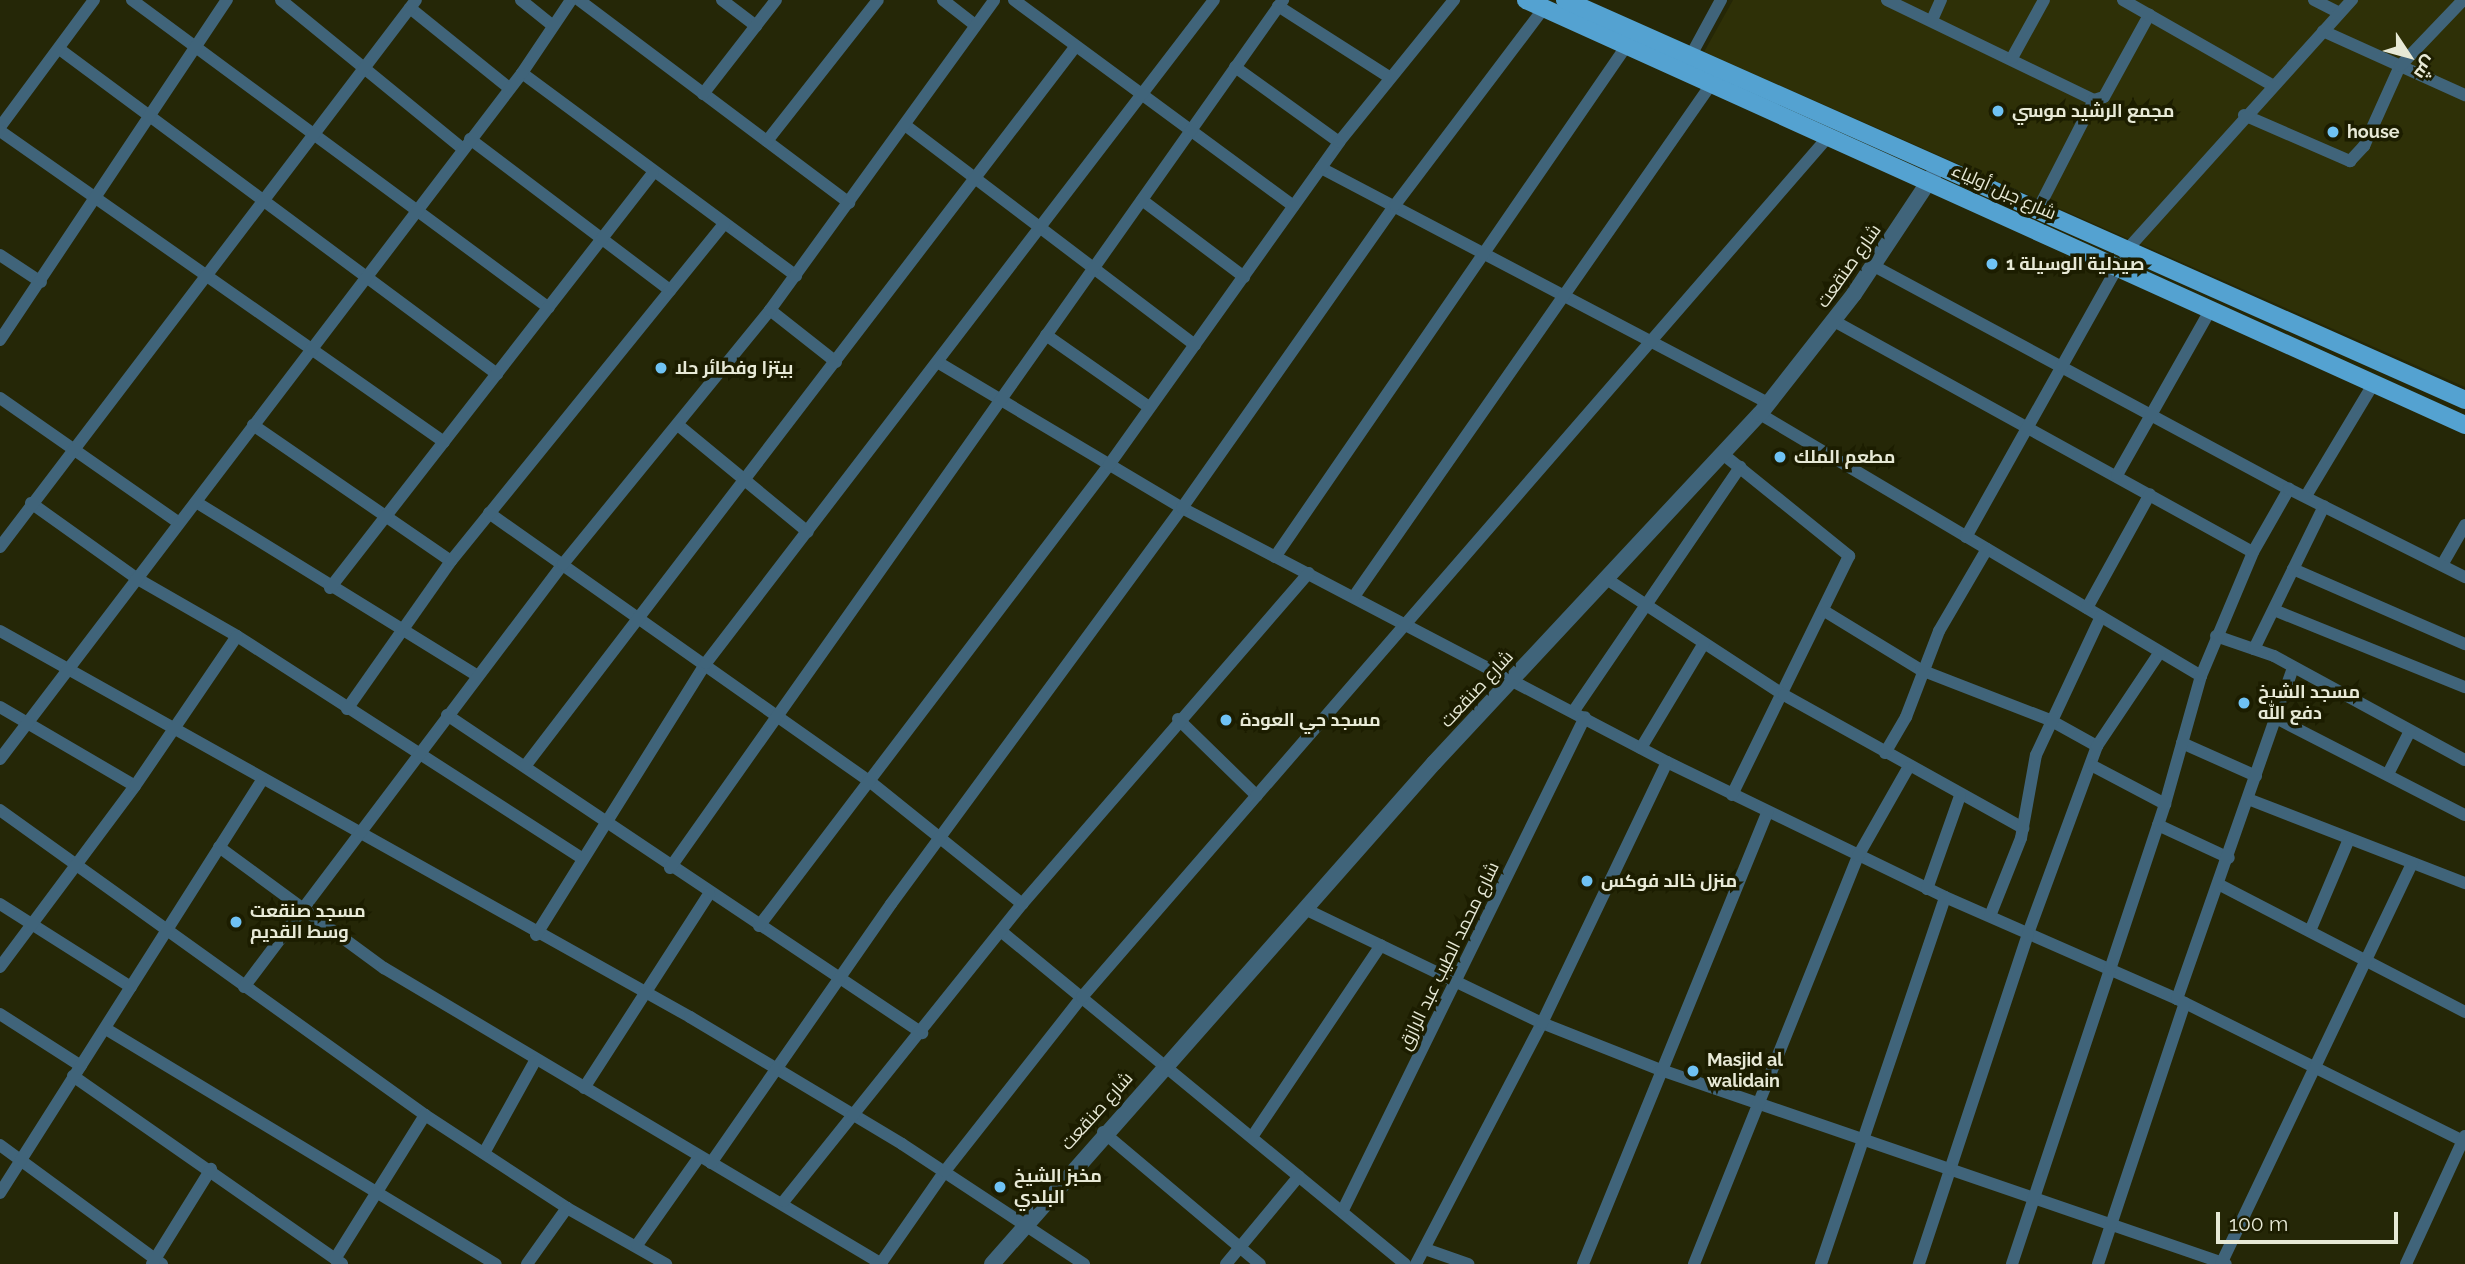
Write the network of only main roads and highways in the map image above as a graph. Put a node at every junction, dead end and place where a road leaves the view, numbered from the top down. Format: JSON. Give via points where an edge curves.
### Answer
{"nodes":[{"id":1,"x":1526,"y":0,"type":"edge"},
{"id":2,"x":1565,"y":0,"type":"edge"},
{"id":3,"x":1934,"y":175,"type":"junction"},
{"id":4,"x":2121,"y":259,"type":"junction"},
{"id":5,"x":2465,"y":400,"type":"edge"},
{"id":6,"x":2465,"y":425,"type":"edge"}],
"edges":[{"from":1,"to":3,"type":"main road","name":"شارع جبل أولياء","via":[[1829,136]]},
{"from":2,"to":3,"type":"main road","name":"شارع جبل أولياء"},
{"from":3,"to":4,"type":"main road","name":"شارع جبل أولياء"},
{"from":3,"to":4,"type":"main road","name":"شارع جبل أولياء","via":[[2036,213]]},
{"from":4,"to":5,"type":"main road","name":"شارع جبل أولياء"},
{"from":4,"to":6,"type":"main road","name":"شارع جبل أولياء","via":[[2211,309]]}]}
